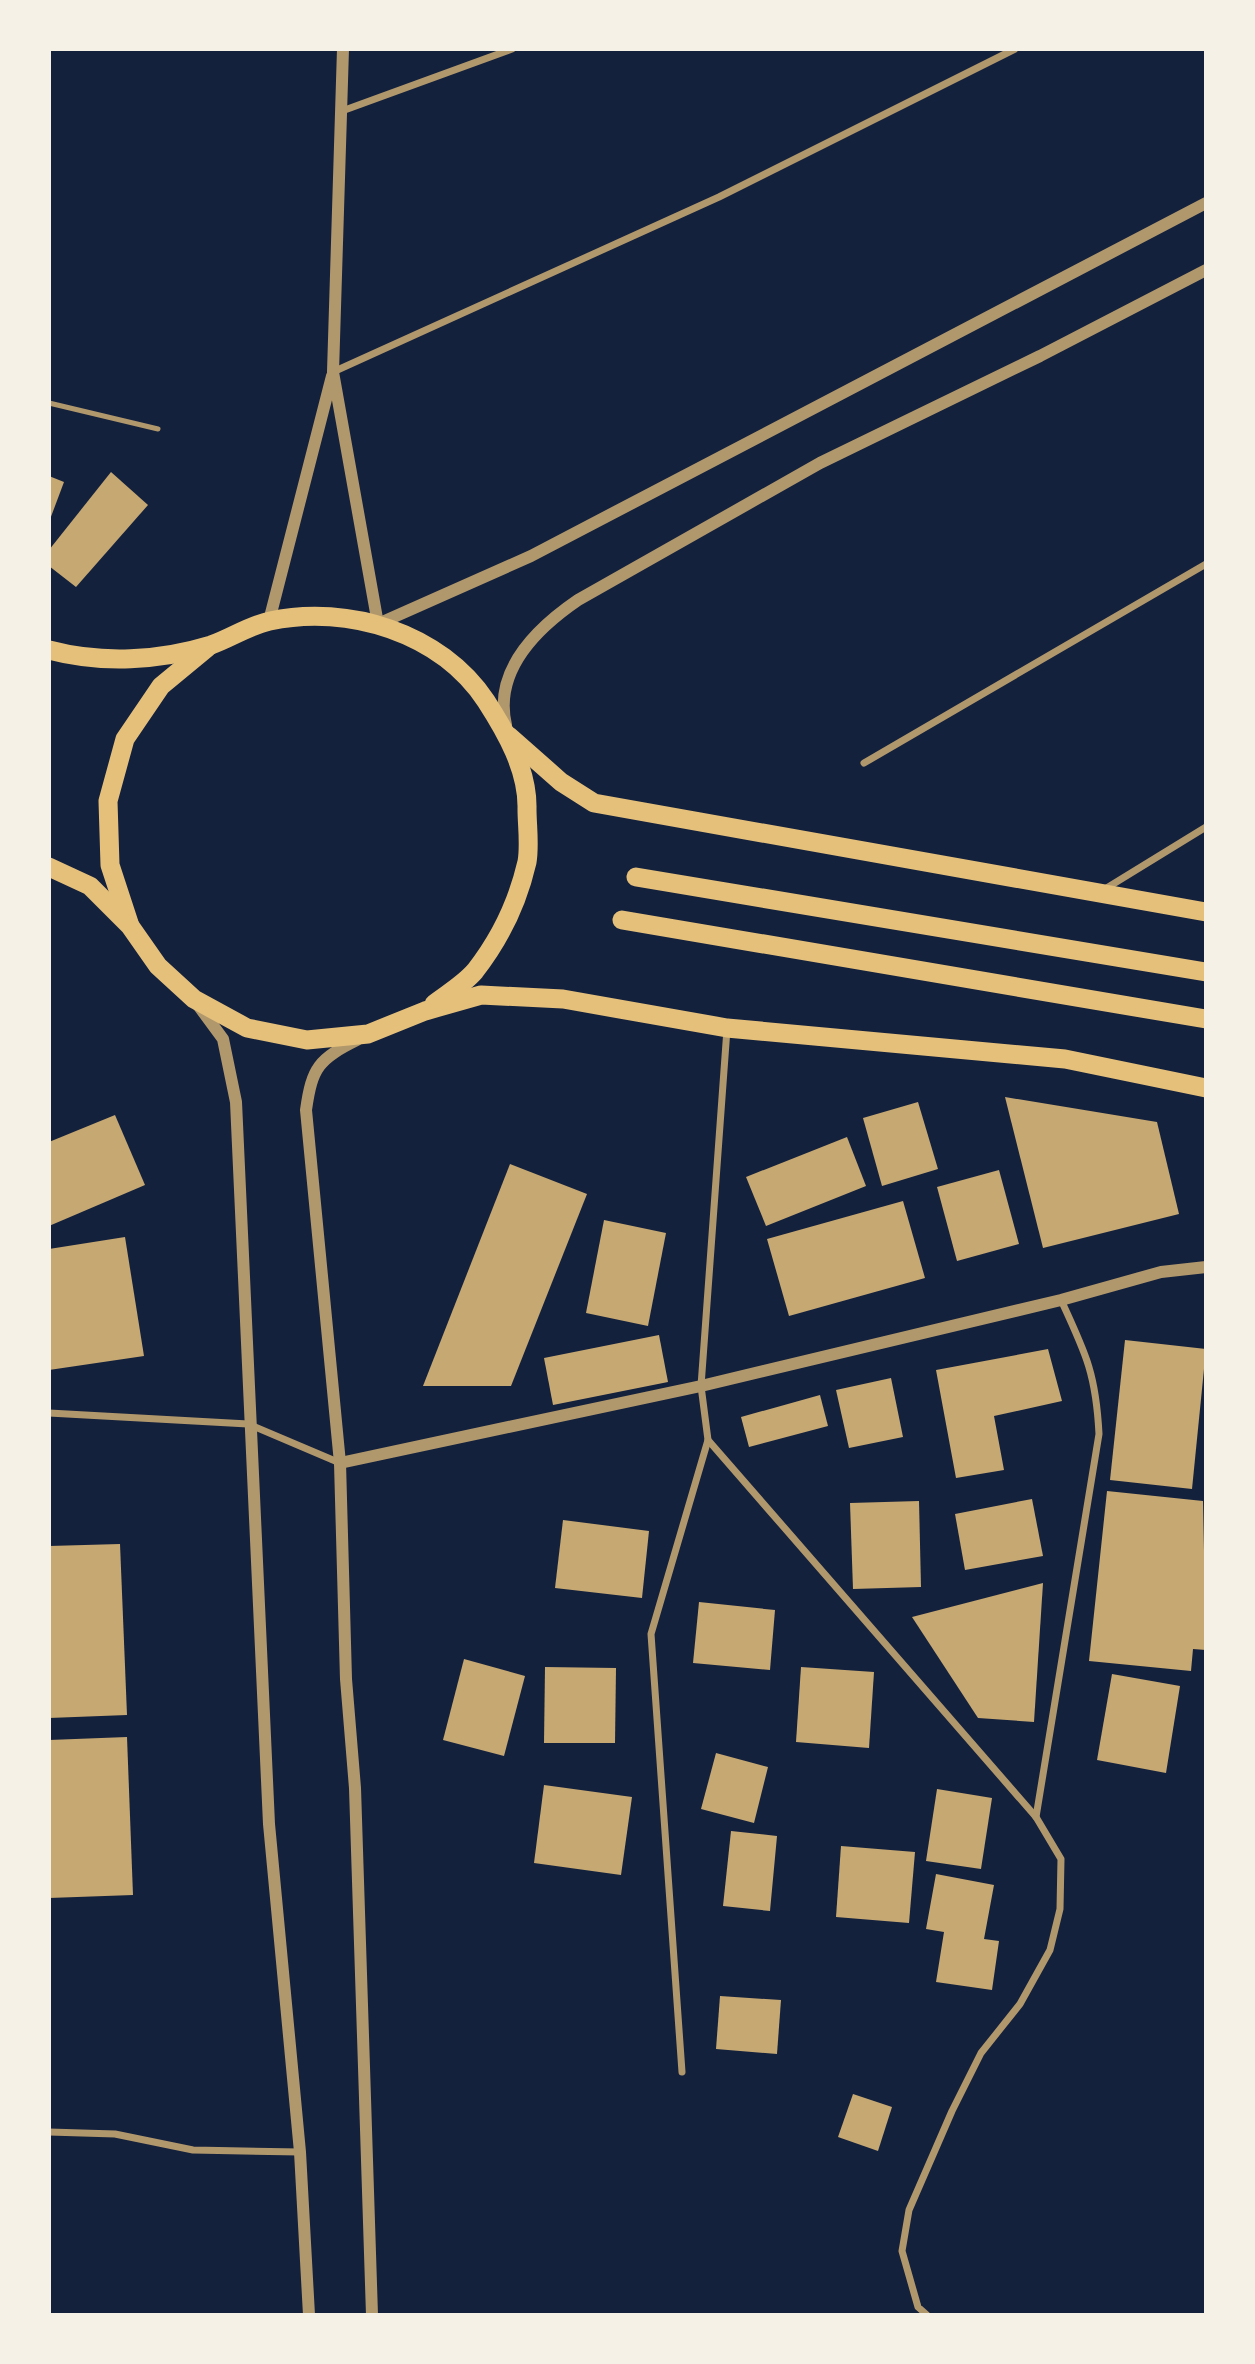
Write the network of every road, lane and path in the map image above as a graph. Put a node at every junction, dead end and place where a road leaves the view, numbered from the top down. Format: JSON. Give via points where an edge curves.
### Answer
{"nodes":[{"id":1,"x":343,"y":49,"type":"edge"},
{"id":2,"x":512,"y":49,"type":"edge"},
{"id":3,"x":1014,"y":49,"type":"edge"},
{"id":4,"x":342,"y":111,"type":"junction"},
{"id":5,"x":1206,"y":203,"type":"edge"},
{"id":6,"x":1206,"y":270,"type":"edge"},
{"id":7,"x":333,"y":372,"type":"junction"},
{"id":8,"x":49,"y":403,"type":"edge"},
{"id":9,"x":158,"y":429,"type":"dead end"},
{"id":10,"x":1206,"y":564,"type":"edge"},
{"id":11,"x":269,"y":621,"type":"junction"},
{"id":12,"x":378,"y":624,"type":"junction"},
{"id":13,"x":210,"y":645,"type":"junction"},
{"id":14,"x":49,"y":650,"type":"edge"},
{"id":15,"x":508,"y":735,"type":"junction"},
{"id":16,"x":864,"y":763,"type":"dead end"},
{"id":17,"x":1206,"y":827,"type":"edge"},
{"id":18,"x":49,"y":867,"type":"edge"},
{"id":19,"x":636,"y":877,"type":"dead end"},
{"id":20,"x":1099,"y":893,"type":"junction"},
{"id":21,"x":1206,"y":912,"type":"edge"},
{"id":22,"x":622,"y":920,"type":"dead end"},
{"id":23,"x":130,"y":926,"type":"junction"},
{"id":24,"x":1206,"y":972,"type":"edge"},
{"id":25,"x":194,"y":999,"type":"junction"},
{"id":26,"x":425,"y":1011,"type":"junction"},
{"id":27,"x":1206,"y":1019,"type":"edge"},
{"id":28,"x":727,"y":1028,"type":"junction"},
{"id":29,"x":368,"y":1034,"type":"junction"},
{"id":30,"x":1206,"y":1088,"type":"edge"},
{"id":31,"x":1206,"y":1266,"type":"edge"},
{"id":32,"x":1061,"y":1300,"type":"junction"},
{"id":33,"x":701,"y":1387,"type":"junction"},
{"id":34,"x":49,"y":1413,"type":"edge"},
{"id":35,"x":248,"y":1424,"type":"junction"},
{"id":36,"x":708,"y":1440,"type":"junction"},
{"id":37,"x":340,"y":1463,"type":"junction"},
{"id":38,"x":1036,"y":1817,"type":"junction"},
{"id":39,"x":682,"y":2072,"type":"dead end"},
{"id":40,"x":49,"y":2133,"type":"edge"},
{"id":41,"x":300,"y":2152,"type":"junction"},
{"id":42,"x":309,"y":2315,"type":"edge"},
{"id":43,"x":372,"y":2315,"type":"edge"},
{"id":44,"x":927,"y":2315,"type":"edge"}],
"edges":[{"from":1,"to":4,"type":"street"},
{"from":2,"to":4,"type":"street"},
{"from":3,"to":7,"type":"street","via":[[719,197]]},
{"from":4,"to":7,"type":"street"},
{"from":5,"to":12,"type":"street","via":[[531,556]]},
{"from":6,"to":15,"type":"street","via":[[820,463],[578,600],[549,621],[521,652],[505,682],[503,713]]},
{"from":7,"to":11,"type":"street"},
{"from":7,"to":12,"type":"street"},
{"from":8,"to":9,"type":"lane"},
{"from":10,"to":16,"type":"street"},
{"from":11,"to":12,"type":"highway","via":[[324,615]]},
{"from":11,"to":13,"type":"highway"},
{"from":12,"to":15,"type":"highway","via":[[431,648],[476,686]]},
{"from":13,"to":14,"type":"highway","via":[[149,659],[80,658]]},
{"from":13,"to":23,"type":"highway","via":[[161,685],[125,739],[108,801],[110,865]]},
{"from":15,"to":20,"type":"highway","via":[[561,782],[594,803]]},
{"from":15,"to":26,"type":"highway","via":[[527,796],[527,859],[509,920],[474,972]]},
{"from":17,"to":20,"type":"street"},
{"from":18,"to":23,"type":"highway","via":[[90,886]]},
{"from":19,"to":24,"type":"highway"},
{"from":20,"to":21,"type":"highway"},
{"from":22,"to":27,"type":"highway"},
{"from":23,"to":25,"type":"highway","via":[[158,966]]},
{"from":25,"to":29,"type":"highway","via":[[247,1028],[307,1040]]},
{"from":25,"to":35,"type":"street","via":[[223,1039],[236,1102]]},
{"from":26,"to":28,"type":"highway","via":[[481,995],[563,999]]},
{"from":26,"to":29,"type":"highway"},
{"from":28,"to":30,"type":"highway","via":[[1065,1059]]},
{"from":28,"to":33,"type":"street"},
{"from":29,"to":37,"type":"street","via":[[326,1055],[310,1082],[306,1110]]},
{"from":31,"to":32,"type":"street","via":[[1161,1272]]},
{"from":32,"to":33,"type":"street"},
{"from":32,"to":38,"type":"street","via":[[1090,1362],[1097,1389],[1099,1434]]},
{"from":33,"to":36,"type":"street"},
{"from":33,"to":37,"type":"street"},
{"from":34,"to":35,"type":"street"},
{"from":35,"to":37,"type":"street"},
{"from":35,"to":41,"type":"street","via":[[269,1824]]},
{"from":36,"to":38,"type":"street"},
{"from":36,"to":39,"type":"street","via":[[651,1634]]},
{"from":37,"to":43,"type":"street"},
{"from":38,"to":44,"type":"street","via":[[1060,1859],[1060,1909],[1050,1950],[1020,2004],[981,2053],[909,2210],[902,2251],[918,2307]]},
{"from":40,"to":41,"type":"street","via":[[115,2134],[193,2150]]},
{"from":41,"to":42,"type":"street"}]}
